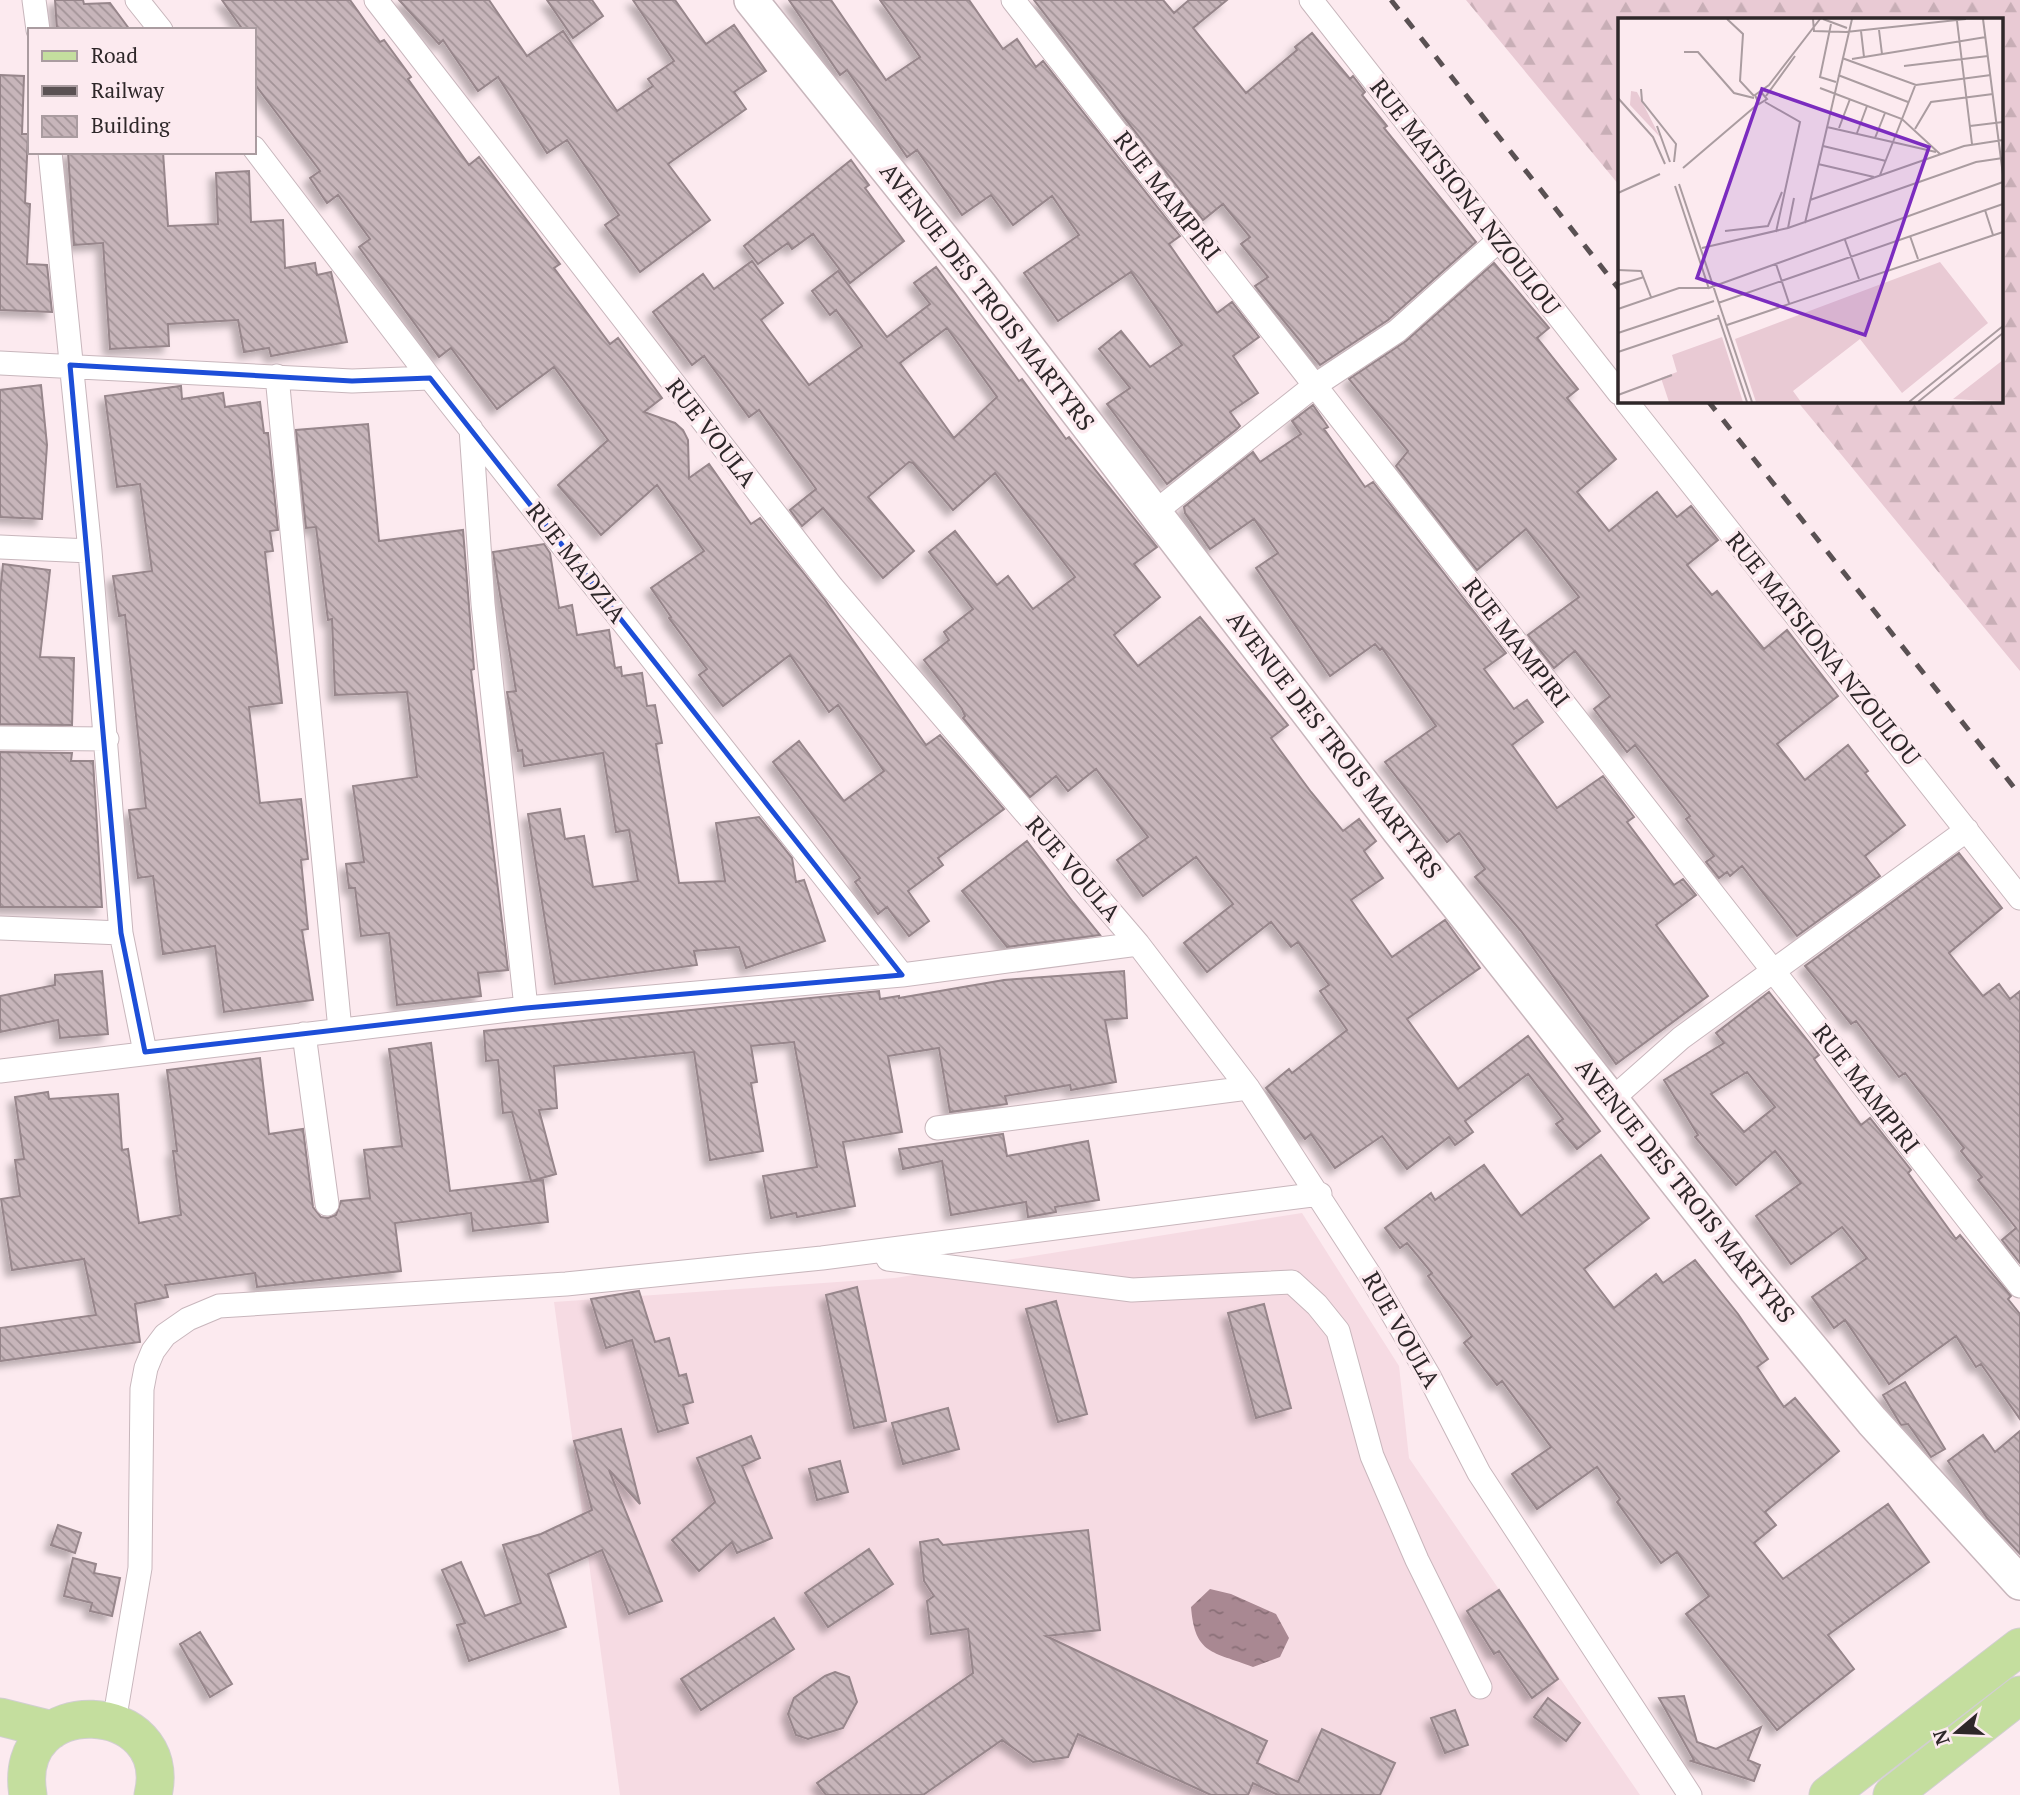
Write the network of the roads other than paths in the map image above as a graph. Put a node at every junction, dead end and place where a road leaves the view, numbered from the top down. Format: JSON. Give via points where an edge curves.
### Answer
{"nodes":[{"id":1,"x":34,"y":0,"type":"edge"},
{"id":2,"x":137,"y":0,"type":"edge"},
{"id":3,"x":376,"y":0,"type":"edge"},
{"id":4,"x":751,"y":0,"type":"edge"},
{"id":5,"x":1013,"y":0,"type":"edge"},
{"id":6,"x":1311,"y":0,"type":"edge"},
{"id":7,"x":38,"y":28,"type":"edge"},
{"id":8,"x":159,"y":28,"type":"edge"},
{"id":9,"x":256,"y":151,"type":"edge"},
{"id":10,"x":50,"y":154,"type":"edge"},
{"id":11,"x":1498,"y":241,"type":"junction"},
{"id":12,"x":0,"y":363,"type":"edge"},
{"id":13,"x":70,"y":365,"type":"junction"},
{"id":14,"x":277,"y":376,"type":"junction"},
{"id":15,"x":430,"y":378,"type":"junction"},
{"id":16,"x":1314,"y":386,"type":"junction"},
{"id":17,"x":1618,"y":392,"type":"edge"},
{"id":18,"x":1627,"y":402,"type":"edge"},
{"id":19,"x":471,"y":429,"type":"junction"},
{"id":20,"x":1155,"y":512,"type":"junction"},
{"id":21,"x":0,"y":547,"type":"edge"},
{"id":22,"x":90,"y":551,"type":"junction"},
{"id":23,"x":0,"y":738,"type":"edge"},
{"id":24,"x":107,"y":739,"type":"junction"},
{"id":25,"x":1967,"y":830,"type":"junction"},
{"id":26,"x":2020,"y":898,"type":"edge"},
{"id":27,"x":0,"y":928,"type":"edge"},
{"id":28,"x":121,"y":933,"type":"junction"},
{"id":29,"x":1138,"y":944,"type":"junction"},
{"id":30,"x":1774,"y":972,"type":"junction"},
{"id":31,"x":902,"y":975,"type":"junction"},
{"id":32,"x":526,"y":1008,"type":"junction"},
{"id":33,"x":340,"y":1030,"type":"junction"},
{"id":34,"x":304,"y":1034,"type":"junction"},
{"id":35,"x":145,"y":1052,"type":"junction"},
{"id":36,"x":0,"y":1071,"type":"edge"},
{"id":37,"x":1248,"y":1088,"type":"junction"},
{"id":38,"x":1611,"y":1100,"type":"junction"},
{"id":39,"x":937,"y":1128,"type":"dead end"},
{"id":40,"x":1320,"y":1194,"type":"junction"},
{"id":41,"x":327,"y":1204,"type":"dead end"},
{"id":42,"x":856,"y":1254,"type":"junction"},
{"id":43,"x":2020,"y":1286,"type":"edge"},
{"id":44,"x":1927,"y":1483,"type":"junction"},
{"id":45,"x":2020,"y":1583,"type":"edge"},
{"id":46,"x":2020,"y":1609,"type":"edge"},
{"id":47,"x":2020,"y":1647,"type":"edge"},
{"id":48,"x":1480,"y":1687,"type":"dead end"},
{"id":49,"x":2020,"y":1695,"type":"edge"},
{"id":50,"x":0,"y":1717,"type":"edge"},
{"id":51,"x":114,"y":1722,"type":"junction"},
{"id":52,"x":52,"y":1730,"type":"junction"},
{"id":53,"x":18,"y":1787,"type":"edge"},
{"id":54,"x":157,"y":1793,"type":"edge"},
{"id":55,"x":1690,"y":1795,"type":"edge"},
{"id":56,"x":1828,"y":1795,"type":"edge"},
{"id":57,"x":1892,"y":1795,"type":"edge"}],
"edges":[{"from":1,"to":7,"type":"street"},
{"from":2,"to":8,"type":"street"},
{"from":3,"to":29,"type":"street","name":"RUE VOULA","via":[[832,587]]},
{"from":4,"to":20,"type":"main road","name":"AVENUE DES TROIS MARTYRS","via":[[981,285]]},
{"from":5,"to":16,"type":"street","name":"RUE MAMPIRI"},
{"from":6,"to":11,"type":"street","name":"RUE MATSIONA NZOULOU"},
{"from":9,"to":15,"type":"street","name":"RUE MADZIA"},
{"from":10,"to":13,"type":"street"},
{"from":11,"to":16,"type":"street","via":[[1397,331]]},
{"from":11,"to":17,"type":"street","name":"RUE MATSIONA NZOULOU"},
{"from":12,"to":13,"type":"street"},
{"from":13,"to":14,"type":"street"},
{"from":13,"to":22,"type":"street"},
{"from":14,"to":15,"type":"street","via":[[352,381]]},
{"from":14,"to":33,"type":"street"},
{"from":15,"to":19,"type":"street","name":"RUE MADZIA"},
{"from":16,"to":20,"type":"street"},
{"from":16,"to":30,"type":"street","name":"RUE MAMPIRI"},
{"from":18,"to":25,"type":"street","name":"RUE MATSIONA NZOULOU"},
{"from":19,"to":31,"type":"street","name":"RUE MADZIA"},
{"from":19,"to":32,"type":"street","via":[[484,617]]},
{"from":20,"to":38,"type":"main road","name":"AVENUE DES TROIS MARTYRS"},
{"from":21,"to":22,"type":"street"},
{"from":22,"to":24,"type":"street"},
{"from":23,"to":24,"type":"street"},
{"from":24,"to":28,"type":"street"},
{"from":25,"to":26,"type":"street","name":"RUE MATSIONA NZOULOU"},
{"from":25,"to":30,"type":"street"},
{"from":27,"to":28,"type":"street"},
{"from":28,"to":35,"type":"street"},
{"from":29,"to":31,"type":"street"},
{"from":29,"to":37,"type":"street","name":"RUE VOULA"},
{"from":30,"to":38,"type":"street","via":[[1681,1038]]},
{"from":30,"to":43,"type":"street","name":"RUE MAMPIRI"},
{"from":31,"to":32,"type":"street"},
{"from":32,"to":33,"type":"street"},
{"from":33,"to":34,"type":"street"},
{"from":34,"to":35,"type":"street"},
{"from":34,"to":41,"type":"street"},
{"from":35,"to":36,"type":"street"},
{"from":37,"to":39,"type":"street"},
{"from":37,"to":40,"type":"street","name":"RUE VOULA"},
{"from":38,"to":44,"type":"main road","name":"AVENUE DES TROIS MARTYRS","via":[[1746,1270]]},
{"from":40,"to":42,"type":"street"},
{"from":40,"to":55,"type":"street","name":"RUE VOULA","via":[[1429,1376],[1479,1473]]},
{"from":42,"to":48,"type":"street","via":[[1132,1290],[1292,1282],[1338,1331],[1372,1456]]},
{"from":42,"to":51,"type":"street","via":[[566,1284],[219,1306],[188,1319],[165,1335],[153,1351],[142,1389],[141,1568]]},
{"from":44,"to":45,"type":"main road","name":"AVENUE DES TROIS MARTYRS"},
{"from":44,"to":46,"type":"main road","name":"AVENUE DES TROIS MARTYRS"},
{"from":47,"to":56,"type":"main road"},
{"from":49,"to":57,"type":"main road"},
{"from":50,"to":52,"type":"main road"},
{"from":51,"to":52,"type":"main road","via":[[82,1717]]},
{"from":51,"to":54,"type":"main road","via":[[129,1730],[145,1749]]},
{"from":52,"to":53,"type":"main road","via":[[31,1757]]}]}
